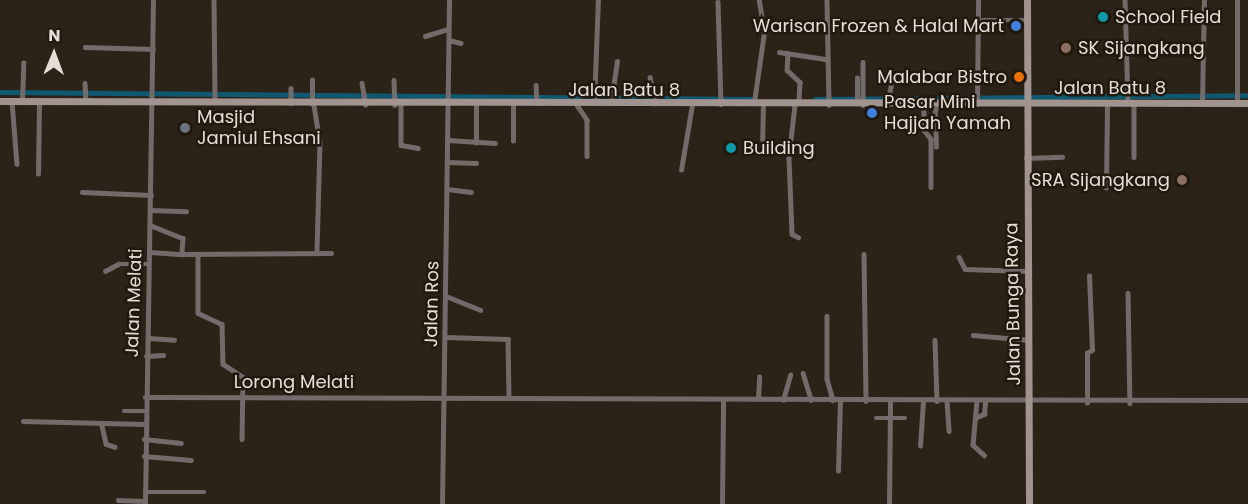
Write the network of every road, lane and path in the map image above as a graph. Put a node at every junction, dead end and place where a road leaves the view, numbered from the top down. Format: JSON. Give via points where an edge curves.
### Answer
{"nodes":[{"id":1,"x":153,"y":0,"type":"edge"},
{"id":2,"x":214,"y":0,"type":"edge"},
{"id":3,"x":449,"y":0,"type":"edge"},
{"id":4,"x":598,"y":0,"type":"edge"},
{"id":5,"x":759,"y":0,"type":"edge"},
{"id":6,"x":827,"y":0,"type":"edge"},
{"id":7,"x":1027,"y":0,"type":"edge"},
{"id":8,"x":1125,"y":0,"type":"edge"},
{"id":9,"x":1204,"y":0,"type":"edge"},
{"id":10,"x":1237,"y":0,"type":"edge"},
{"id":11,"x":978,"y":1,"type":"edge"},
{"id":12,"x":718,"y":2,"type":"dead end"},
{"id":13,"x":983,"y":20,"type":"dead end"},
{"id":14,"x":1027,"y":20,"type":"junction"},
{"id":15,"x":448,"y":29,"type":"junction"},
{"id":16,"x":425,"y":36,"type":"dead end"},
{"id":17,"x":449,"y":40,"type":"junction"},
{"id":18,"x":461,"y":43,"type":"dead end"},
{"id":19,"x":85,"y":47,"type":"dead end"},
{"id":20,"x":153,"y":49,"type":"junction"},
{"id":21,"x":779,"y":52,"type":"dead end"},
{"id":22,"x":788,"y":53,"type":"junction"},
{"id":23,"x":826,"y":59,"type":"junction"},
{"id":24,"x":617,"y":61,"type":"dead end"},
{"id":25,"x":862,"y":62,"type":"dead end"},
{"id":26,"x":23,"y":63,"type":"dead end"},
{"id":27,"x":893,"y":75,"type":"dead end"},
{"id":28,"x":650,"y":77,"type":"dead end"},
{"id":29,"x":312,"y":80,"type":"dead end"},
{"id":30,"x":394,"y":80,"type":"dead end"},
{"id":31,"x":362,"y":83,"type":"dead end"},
{"id":32,"x":85,"y":85,"type":"dead end"},
{"id":33,"x":536,"y":85,"type":"dead end"},
{"id":34,"x":291,"y":88,"type":"dead end"},
{"id":35,"x":1202,"y":97,"type":"junction"},
{"id":36,"x":1237,"y":98,"type":"junction"},
{"id":37,"x":22,"y":99,"type":"junction"},
{"id":38,"x":85,"y":99,"type":"junction"},
{"id":39,"x":611,"y":99,"type":"junction"},
{"id":40,"x":656,"y":99,"type":"junction"},
{"id":41,"x":887,"y":100,"type":"junction"},
{"id":42,"x":0,"y":101,"type":"edge"},
{"id":43,"x":12,"y":101,"type":"junction"},
{"id":44,"x":152,"y":101,"type":"junction"},
{"id":45,"x":215,"y":101,"type":"junction"},
{"id":46,"x":860,"y":101,"type":"junction"},
{"id":47,"x":39,"y":102,"type":"junction"},
{"id":48,"x":292,"y":102,"type":"junction"},
{"id":49,"x":313,"y":102,"type":"junction"},
{"id":50,"x":537,"y":102,"type":"junction"},
{"id":51,"x":594,"y":102,"type":"junction"},
{"id":52,"x":798,"y":102,"type":"junction"},
{"id":53,"x":1026,"y":102,"type":"junction"},
{"id":54,"x":1130,"y":102,"type":"junction"},
{"id":55,"x":365,"y":103,"type":"junction"},
{"id":56,"x":448,"y":103,"type":"junction"},
{"id":57,"x":721,"y":103,"type":"junction"},
{"id":58,"x":754,"y":103,"type":"junction"},
{"id":59,"x":829,"y":103,"type":"junction"},
{"id":60,"x":1107,"y":103,"type":"junction"},
{"id":61,"x":1248,"y":103,"type":"edge"},
{"id":62,"x":397,"y":104,"type":"junction"},
{"id":63,"x":924,"y":104,"type":"junction"},
{"id":64,"x":940,"y":104,"type":"junction"},
{"id":65,"x":977,"y":104,"type":"junction"},
{"id":66,"x":476,"y":105,"type":"junction"},
{"id":67,"x":513,"y":105,"type":"junction"},
{"id":68,"x":577,"y":105,"type":"junction"},
{"id":69,"x":692,"y":105,"type":"junction"},
{"id":70,"x":763,"y":105,"type":"junction"},
{"id":71,"x":448,"y":140,"type":"junction"},
{"id":72,"x":513,"y":141,"type":"dead end"},
{"id":73,"x":495,"y":142,"type":"dead end"},
{"id":74,"x":476,"y":143,"type":"junction"},
{"id":75,"x":936,"y":147,"type":"dead end"},
{"id":76,"x":418,"y":148,"type":"dead end"},
{"id":77,"x":762,"y":151,"type":"dead end"},
{"id":78,"x":587,"y":156,"type":"dead end"},
{"id":79,"x":1062,"y":157,"type":"dead end"},
{"id":80,"x":1134,"y":157,"type":"dead end"},
{"id":81,"x":1026,"y":158,"type":"junction"},
{"id":82,"x":447,"y":162,"type":"junction"},
{"id":83,"x":476,"y":163,"type":"dead end"},
{"id":84,"x":17,"y":164,"type":"dead end"},
{"id":85,"x":681,"y":170,"type":"dead end"},
{"id":86,"x":38,"y":174,"type":"dead end"},
{"id":87,"x":931,"y":187,"type":"dead end"},
{"id":88,"x":1106,"y":188,"type":"dead end"},
{"id":89,"x":447,"y":189,"type":"junction"},
{"id":90,"x":82,"y":192,"type":"dead end"},
{"id":91,"x":471,"y":192,"type":"dead end"},
{"id":92,"x":151,"y":195,"type":"junction"},
{"id":93,"x":150,"y":210,"type":"junction"},
{"id":94,"x":186,"y":211,"type":"dead end"},
{"id":95,"x":150,"y":225,"type":"junction"},
{"id":96,"x":798,"y":237,"type":"dead end"},
{"id":97,"x":150,"y":252,"type":"junction"},
{"id":98,"x":317,"y":252,"type":"junction"},
{"id":99,"x":331,"y":253,"type":"dead end"},
{"id":100,"x":182,"y":254,"type":"junction"},
{"id":101,"x":198,"y":254,"type":"junction"},
{"id":102,"x":864,"y":254,"type":"dead end"},
{"id":103,"x":959,"y":257,"type":"dead end"},
{"id":104,"x":149,"y":264,"type":"junction"},
{"id":105,"x":105,"y":271,"type":"dead end"},
{"id":106,"x":1028,"y":271,"type":"junction"},
{"id":107,"x":1089,"y":276,"type":"dead end"},
{"id":108,"x":1128,"y":293,"type":"dead end"},
{"id":109,"x":446,"y":296,"type":"junction"},
{"id":110,"x":480,"y":310,"type":"dead end"},
{"id":111,"x":827,"y":316,"type":"dead end"},
{"id":112,"x":973,"y":335,"type":"dead end"},
{"id":113,"x":445,"y":337,"type":"junction"},
{"id":114,"x":148,"y":338,"type":"junction"},
{"id":115,"x":174,"y":340,"type":"dead end"},
{"id":116,"x":935,"y":340,"type":"dead end"},
{"id":117,"x":1029,"y":340,"type":"junction"},
{"id":118,"x":163,"y":355,"type":"dead end"},
{"id":119,"x":146,"y":356,"type":"junction"},
{"id":120,"x":803,"y":373,"type":"dead end"},
{"id":121,"x":790,"y":375,"type":"dead end"},
{"id":122,"x":759,"y":377,"type":"dead end"},
{"id":123,"x":242,"y":394,"type":"junction"},
{"id":124,"x":145,"y":397,"type":"junction"},
{"id":125,"x":444,"y":398,"type":"junction"},
{"id":126,"x":509,"y":399,"type":"junction"},
{"id":127,"x":758,"y":399,"type":"junction"},
{"id":128,"x":723,"y":400,"type":"junction"},
{"id":129,"x":783,"y":400,"type":"junction"},
{"id":130,"x":811,"y":400,"type":"junction"},
{"id":131,"x":833,"y":400,"type":"junction"},
{"id":132,"x":840,"y":400,"type":"junction"},
{"id":133,"x":866,"y":400,"type":"junction"},
{"id":134,"x":1248,"y":400,"type":"edge"},
{"id":135,"x":890,"y":401,"type":"junction"},
{"id":136,"x":923,"y":401,"type":"junction"},
{"id":137,"x":937,"y":401,"type":"junction"},
{"id":138,"x":947,"y":401,"type":"junction"},
{"id":139,"x":977,"y":401,"type":"junction"},
{"id":140,"x":985,"y":402,"type":"junction"},
{"id":141,"x":1087,"y":403,"type":"junction"},
{"id":142,"x":1029,"y":404,"type":"junction"},
{"id":143,"x":1130,"y":404,"type":"junction"},
{"id":144,"x":124,"y":411,"type":"dead end"},
{"id":145,"x":144,"y":411,"type":"junction"},
{"id":146,"x":977,"y":417,"type":"junction"},
{"id":147,"x":876,"y":418,"type":"dead end"},
{"id":148,"x":889,"y":418,"type":"junction"},
{"id":149,"x":905,"y":418,"type":"dead end"},
{"id":150,"x":23,"y":421,"type":"dead end"},
{"id":151,"x":102,"y":426,"type":"junction"},
{"id":152,"x":144,"y":427,"type":"junction"},
{"id":153,"x":153,"y":430,"type":"dead end"},
{"id":154,"x":949,"y":431,"type":"dead end"},
{"id":155,"x":144,"y":439,"type":"junction"},
{"id":156,"x":242,"y":439,"type":"dead end"},
{"id":157,"x":181,"y":443,"type":"dead end"},
{"id":158,"x":920,"y":446,"type":"dead end"},
{"id":159,"x":115,"y":447,"type":"dead end"},
{"id":160,"x":984,"y":454,"type":"dead end"},
{"id":161,"x":144,"y":456,"type":"junction"},
{"id":162,"x":191,"y":460,"type":"dead end"},
{"id":163,"x":838,"y":471,"type":"dead end"},
{"id":164,"x":145,"y":492,"type":"junction"},
{"id":165,"x":204,"y":492,"type":"dead end"},
{"id":166,"x":118,"y":500,"type":"dead end"},
{"id":167,"x":145,"y":503,"type":"edge"},
{"id":168,"x":442,"y":504,"type":"edge"},
{"id":169,"x":722,"y":504,"type":"edge"},
{"id":170,"x":889,"y":504,"type":"edge"},
{"id":171,"x":1029,"y":504,"type":"edge"}],
"edges":[{"from":1,"to":20,"type":"street","name":"Jalan Melati"},
{"from":2,"to":45,"type":"street"},
{"from":3,"to":15,"type":"street","name":"Jalan Ros"},
{"from":4,"to":51,"type":"street"},
{"from":5,"to":58,"type":"street","via":[[764,33]]},
{"from":6,"to":23,"type":"street"},
{"from":7,"to":14,"type":"street","name":"Jalan Bunga Raya"},
{"from":8,"to":54,"type":"street"},
{"from":9,"to":35,"type":"street"},
{"from":10,"to":36,"type":"street"},
{"from":11,"to":65,"type":"street"},
{"from":12,"to":57,"type":"street"},
{"from":13,"to":14,"type":"street"},
{"from":14,"to":53,"type":"street","name":"Jalan Bunga Raya"},
{"from":15,"to":16,"type":"street"},
{"from":15,"to":17,"type":"street","name":"Jalan Ros"},
{"from":17,"to":18,"type":"street"},
{"from":17,"to":56,"type":"street","name":"Jalan Ros"},
{"from":19,"to":20,"type":"street"},
{"from":20,"to":44,"type":"street","name":"Jalan Melati"},
{"from":21,"to":22,"type":"street"},
{"from":22,"to":23,"type":"street"},
{"from":22,"to":52,"type":"street","via":[[787,70],[800,82]]},
{"from":23,"to":59,"type":"street"},
{"from":24,"to":39,"type":"street"},
{"from":25,"to":46,"type":"street","via":[[857,78]]},
{"from":26,"to":37,"type":"street"},
{"from":27,"to":41,"type":"street"},
{"from":28,"to":40,"type":"street"},
{"from":29,"to":49,"type":"street"},
{"from":30,"to":62,"type":"street"},
{"from":31,"to":55,"type":"street"},
{"from":32,"to":38,"type":"street"},
{"from":33,"to":50,"type":"street"},
{"from":34,"to":48,"type":"street"},
{"from":35,"to":36,"type":"street","name":"Jalan Batu 8"},
{"from":35,"to":54,"type":"street","name":"Jalan Batu 8"},
{"from":36,"to":61,"type":"street","name":"Jalan Batu 8"},
{"from":37,"to":43,"type":"street","name":"Jalan Batu 8"},
{"from":37,"to":47,"type":"street","name":"Jalan Batu 8"},
{"from":38,"to":44,"type":"street","name":"Jalan Batu 8"},
{"from":38,"to":47,"type":"street","name":"Jalan Batu 8"},
{"from":39,"to":40,"type":"street","name":"Jalan Batu 8"},
{"from":39,"to":51,"type":"street","name":"Jalan Batu 8"},
{"from":40,"to":69,"type":"street","name":"Jalan Batu 8"},
{"from":41,"to":46,"type":"street","name":"Jalan Batu 8"},
{"from":41,"to":63,"type":"street","name":"Jalan Batu 8"},
{"from":42,"to":43,"type":"street","name":"Jalan Batu 8"},
{"from":43,"to":84,"type":"street"},
{"from":44,"to":45,"type":"street","name":"Jalan Batu 8"},
{"from":44,"to":92,"type":"street","name":"Jalan Melati"},
{"from":45,"to":48,"type":"street","name":"Jalan Batu 8","via":[[277,98]]},
{"from":46,"to":59,"type":"street","name":"Jalan Batu 8"},
{"from":47,"to":86,"type":"street"},
{"from":48,"to":49,"type":"street","name":"Jalan Batu 8"},
{"from":49,"to":55,"type":"street","name":"Jalan Batu 8"},
{"from":49,"to":98,"type":"street","via":[[320,142]]},
{"from":50,"to":67,"type":"street","name":"Jalan Batu 8"},
{"from":50,"to":68,"type":"street","name":"Jalan Batu 8"},
{"from":51,"to":68,"type":"street","name":"Jalan Batu 8"},
{"from":52,"to":59,"type":"street","name":"Jalan Batu 8"},
{"from":52,"to":70,"type":"street","name":"Jalan Batu 8"},
{"from":52,"to":96,"type":"street","via":[[789,158],[792,234]]},
{"from":53,"to":60,"type":"street","name":"Jalan Batu 8"},
{"from":53,"to":65,"type":"street","name":"Jalan Batu 8"},
{"from":53,"to":81,"type":"street","name":"Jalan Bunga Raya"},
{"from":54,"to":60,"type":"street","name":"Jalan Batu 8"},
{"from":54,"to":80,"type":"street"},
{"from":55,"to":62,"type":"street","name":"Jalan Batu 8"},
{"from":56,"to":62,"type":"street","name":"Jalan Batu 8"},
{"from":56,"to":66,"type":"street","name":"Jalan Batu 8"},
{"from":56,"to":71,"type":"street","name":"Jalan Ros"},
{"from":57,"to":58,"type":"street","name":"Jalan Batu 8"},
{"from":57,"to":69,"type":"street","name":"Jalan Batu 8"},
{"from":58,"to":70,"type":"street","name":"Jalan Batu 8"},
{"from":60,"to":88,"type":"street"},
{"from":62,"to":76,"type":"street","via":[[401,145]]},
{"from":63,"to":64,"type":"street","name":"Jalan Batu 8"},
{"from":63,"to":87,"type":"street"},
{"from":64,"to":65,"type":"street","name":"Jalan Batu 8"},
{"from":64,"to":75,"type":"street"},
{"from":66,"to":67,"type":"street","name":"Jalan Batu 8"},
{"from":66,"to":74,"type":"street"},
{"from":67,"to":72,"type":"street"},
{"from":68,"to":78,"type":"street","via":[[587,120]]},
{"from":69,"to":85,"type":"street"},
{"from":70,"to":77,"type":"street"},
{"from":71,"to":74,"type":"street"},
{"from":71,"to":82,"type":"street","name":"Jalan Ros"},
{"from":73,"to":74,"type":"street"},
{"from":79,"to":81,"type":"street"},
{"from":81,"to":106,"type":"street","name":"Jalan Bunga Raya"},
{"from":82,"to":83,"type":"street"},
{"from":82,"to":89,"type":"street","name":"Jalan Ros"},
{"from":89,"to":91,"type":"street"},
{"from":89,"to":109,"type":"street","name":"Jalan Ros"},
{"from":90,"to":92,"type":"street"},
{"from":92,"to":93,"type":"street","name":"Jalan Melati"},
{"from":93,"to":94,"type":"street"},
{"from":93,"to":95,"type":"street","name":"Jalan Melati"},
{"from":95,"to":97,"type":"street","name":"Jalan Melati"},
{"from":95,"to":100,"type":"street","via":[[180,236]]},
{"from":97,"to":100,"type":"street"},
{"from":97,"to":104,"type":"street","name":"Jalan Melati"},
{"from":98,"to":99,"type":"street"},
{"from":98,"to":101,"type":"street"},
{"from":100,"to":101,"type":"street"},
{"from":101,"to":123,"type":"street","via":[[198,313],[222,324],[223,364],[240,372]]},
{"from":102,"to":133,"type":"street"},
{"from":103,"to":106,"type":"street","via":[[965,269]]},
{"from":104,"to":105,"type":"street","via":[[118,264]]},
{"from":104,"to":114,"type":"street","name":"Jalan Melati"},
{"from":106,"to":117,"type":"street","name":"Jalan Bunga Raya"},
{"from":107,"to":141,"type":"street","via":[[1092,350],[1087,353]]},
{"from":108,"to":143,"type":"street"},
{"from":109,"to":110,"type":"street"},
{"from":109,"to":113,"type":"street","name":"Jalan Ros"},
{"from":111,"to":131,"type":"street","via":[[827,379]]},
{"from":112,"to":117,"type":"street"},
{"from":113,"to":125,"type":"street","name":"Jalan Ros"},
{"from":113,"to":126,"type":"street","via":[[508,339]]},
{"from":114,"to":115,"type":"street"},
{"from":114,"to":119,"type":"street","name":"Jalan Melati"},
{"from":116,"to":137,"type":"street"},
{"from":117,"to":142,"type":"street","name":"Jalan Bunga Raya"},
{"from":118,"to":119,"type":"street"},
{"from":119,"to":124,"type":"street","name":"Jalan Melati"},
{"from":120,"to":130,"type":"street"},
{"from":121,"to":129,"type":"street"},
{"from":122,"to":127,"type":"street"},
{"from":123,"to":124,"type":"street","name":"Lorong Melati"},
{"from":123,"to":125,"type":"street","name":"Lorong Melati"},
{"from":123,"to":156,"type":"street"},
{"from":124,"to":145,"type":"street","name":"Jalan Melati"},
{"from":125,"to":126,"type":"street","name":"Lorong Melati"},
{"from":125,"to":168,"type":"street","name":"Jalan Ros"},
{"from":126,"to":128,"type":"street","name":"Lorong Melati"},
{"from":127,"to":128,"type":"street","name":"Lorong Melati"},
{"from":127,"to":129,"type":"street","name":"Lorong Melati"},
{"from":128,"to":169,"type":"street"},
{"from":129,"to":130,"type":"street","name":"Lorong Melati"},
{"from":130,"to":131,"type":"street","name":"Lorong Melati"},
{"from":131,"to":132,"type":"street","name":"Lorong Melati"},
{"from":132,"to":133,"type":"street","name":"Lorong Melati"},
{"from":132,"to":163,"type":"street"},
{"from":133,"to":135,"type":"street","name":"Lorong Melati"},
{"from":134,"to":143,"type":"street","name":"Lorong Melati"},
{"from":135,"to":136,"type":"street","name":"Lorong Melati"},
{"from":135,"to":148,"type":"street"},
{"from":136,"to":137,"type":"street","name":"Lorong Melati"},
{"from":136,"to":158,"type":"street"},
{"from":137,"to":138,"type":"street","name":"Lorong Melati"},
{"from":138,"to":139,"type":"street","name":"Lorong Melati"},
{"from":138,"to":154,"type":"street"},
{"from":139,"to":140,"type":"street","name":"Lorong Melati"},
{"from":139,"to":146,"type":"street"},
{"from":140,"to":142,"type":"street","name":"Lorong Melati"},
{"from":140,"to":146,"type":"street","via":[[984,414]]},
{"from":141,"to":142,"type":"street","name":"Lorong Melati"},
{"from":141,"to":143,"type":"street","name":"Lorong Melati"},
{"from":142,"to":171,"type":"street","name":"Jalan Bunga Raya"},
{"from":144,"to":145,"type":"street"},
{"from":145,"to":152,"type":"street","name":"Jalan Melati"},
{"from":146,"to":160,"type":"street","via":[[974,448]]},
{"from":147,"to":148,"type":"street"},
{"from":148,"to":149,"type":"street"},
{"from":148,"to":170,"type":"street"},
{"from":150,"to":151,"type":"street"},
{"from":151,"to":152,"type":"street"},
{"from":151,"to":159,"type":"street","via":[[105,444]]},
{"from":152,"to":153,"type":"street"},
{"from":152,"to":155,"type":"street","name":"Jalan Melati"},
{"from":155,"to":157,"type":"street"},
{"from":155,"to":161,"type":"street","name":"Jalan Melati"},
{"from":161,"to":162,"type":"street"},
{"from":161,"to":164,"type":"street","name":"Jalan Melati"},
{"from":164,"to":165,"type":"street"},
{"from":164,"to":167,"type":"street","name":"Jalan Melati"},
{"from":166,"to":167,"type":"street"}]}
